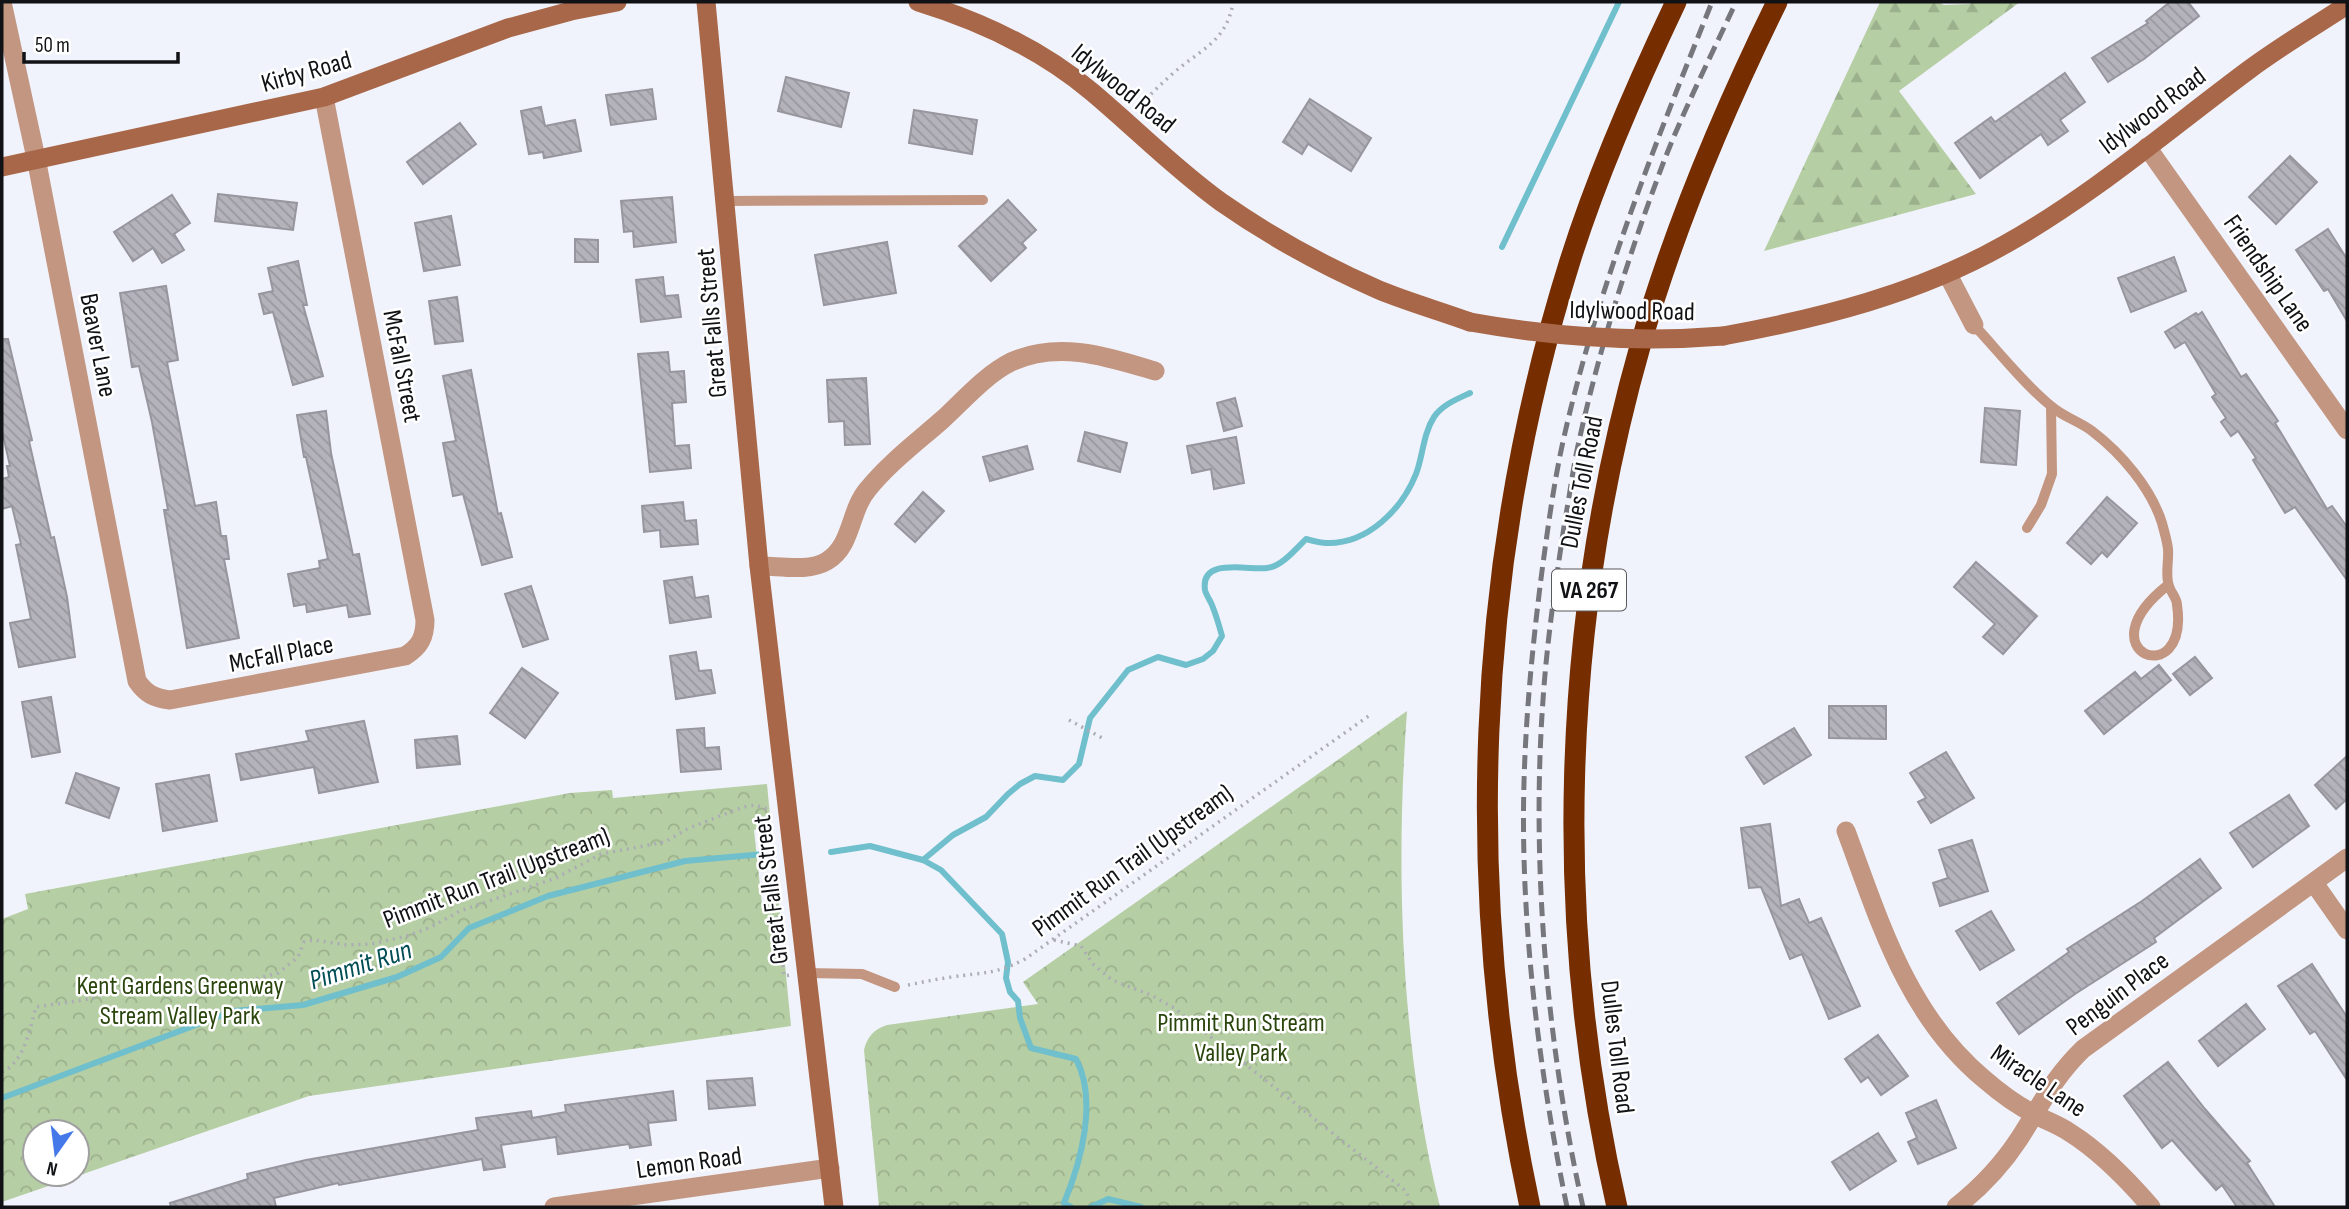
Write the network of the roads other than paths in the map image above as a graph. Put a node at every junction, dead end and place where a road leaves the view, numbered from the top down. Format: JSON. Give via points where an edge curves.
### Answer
{"nodes":[{"id":1,"x":2,"y":2,"type":"edge"},
{"id":2,"x":617,"y":2,"type":"edge"},
{"id":3,"x":706,"y":2,"type":"edge"},
{"id":4,"x":1676,"y":2,"type":"edge"},
{"id":5,"x":1777,"y":2,"type":"edge"},
{"id":6,"x":929,"y":3,"type":"edge"},
{"id":7,"x":2347,"y":5,"type":"edge"},
{"id":8,"x":324,"y":97,"type":"junction"},
{"id":9,"x":2147,"y":147,"type":"junction"},
{"id":10,"x":37,"y":158,"type":"junction"},
{"id":11,"x":2,"y":167,"type":"edge"},
{"id":12,"x":984,"y":200,"type":"dead end"},
{"id":13,"x":725,"y":201,"type":"junction"},
{"id":14,"x":1947,"y":273,"type":"junction"},
{"id":15,"x":1974,"y":325,"type":"joint"},
{"id":16,"x":1155,"y":372,"type":"dead end"},
{"id":17,"x":2051,"y":407,"type":"junction"},
{"id":18,"x":2347,"y":430,"type":"edge"},
{"id":19,"x":2027,"y":528,"type":"dead end"},
{"id":20,"x":759,"y":566,"type":"junction"},
{"id":21,"x":2168,"y":585,"type":"junction"},
{"id":22,"x":427,"y":648,"type":"joint"},
{"id":23,"x":145,"y":701,"type":"joint"},
{"id":24,"x":1846,"y":831,"type":"dead end"},
{"id":25,"x":2347,"y":858,"type":"edge"},
{"id":26,"x":2314,"y":883,"type":"junction"},
{"id":27,"x":2347,"y":930,"type":"edge"},
{"id":28,"x":806,"y":973,"type":"junction"},
{"id":29,"x":895,"y":987,"type":"road end"},
{"id":30,"x":2034,"y":1114,"type":"junction"},
{"id":31,"x":830,"y":1168,"type":"junction"},
{"id":32,"x":554,"y":1207,"type":"edge"},
{"id":33,"x":834,"y":1207,"type":"edge"},
{"id":34,"x":1530,"y":1207,"type":"edge"},
{"id":35,"x":1617,"y":1207,"type":"edge"},
{"id":36,"x":1956,"y":1207,"type":"edge"},
{"id":37,"x":2151,"y":1207,"type":"edge"}],
"edges":[{"from":1,"to":10,"type":"street","name":"Beaver Lane"},
{"from":2,"to":8,"type":"main road","name":"Kirby Road","via":[[508,28]]},
{"from":3,"to":13,"type":"main road","name":"Great Falls Street"},
{"from":4,"to":34,"type":"highway","via":[[1620,126],[1560,294],[1526,432],[1498,612],[1487,761],[1490,912],[1505,1069]]},
{"from":5,"to":35,"type":"highway","name":"Dulles Toll Road","number":"VA 267","via":[[1697,181],[1653,304],[1620,424],[1591,575],[1577,723],[1574,858],[1586,1030]]},
{"from":6,"to":14,"type":"main road","name":"Idylwood Road","bridge":true,"via":[[980,24],[1060,68],[1220,201],[1306,256],[1381,291],[1470,321],[1532,333],[1628,340],[1723,336],[1854,307]]},
{"from":7,"to":9,"type":"main road","name":"Idylwood Road","via":[[2253,67]]},
{"from":8,"to":10,"type":"main road","name":"Kirby Road"},
{"from":8,"to":22,"type":"street","name":"McFall Street"},
{"from":9,"to":14,"type":"main road","name":"Idylwood Road","via":[[2070,205]]},
{"from":9,"to":18,"type":"street","name":"Friendship Lane"},
{"from":10,"to":11,"type":"main road","name":"Kirby Road"},
{"from":10,"to":23,"type":"street","name":"Beaver Lane","via":[[137,681]]},
{"from":12,"to":13,"type":"lane"},
{"from":13,"to":20,"type":"main road","name":"Great Falls Street"},
{"from":14,"to":15,"type":"street"},
{"from":15,"to":17,"type":"lane"},
{"from":16,"to":20,"type":"street","via":[[1094,353],[1061,350],[1011,362],[992,374],[867,489],[837,554],[810,567]]},
{"from":17,"to":19,"type":"lane","via":[[2052,474]]},
{"from":17,"to":21,"type":"lane","via":[[2092,431],[2148,491],[2168,548]]},
{"from":20,"to":28,"type":"main road","name":"Great Falls Street"},
{"from":21,"to":21,"type":"lane","via":[[2178,603],[2174,641],[2168,651],[2146,656],[2138,650],[2134,629],[2152,597]]},
{"from":22,"to":23,"type":"street","name":"McFall Place","via":[[170,701]]},
{"from":24,"to":30,"type":"street","name":"Miracle Lane","via":[[1892,951],[1933,1026],[1985,1080]]},
{"from":25,"to":26,"type":"street","name":"Penguin Place"},
{"from":26,"to":27,"type":"street"},
{"from":26,"to":30,"type":"street","name":"Penguin Place","via":[[2083,1049],[2066,1065]]},
{"from":28,"to":29,"type":"lane","via":[[862,974]]},
{"from":28,"to":31,"type":"main road","name":"Great Falls Street"},
{"from":30,"to":36,"type":"street","name":"Penguin Place","via":[[1994,1171]]},
{"from":30,"to":37,"type":"street","name":"Miracle Lane","via":[[2094,1149]]},
{"from":31,"to":32,"type":"street","name":"Lemon Road"},
{"from":31,"to":33,"type":"main road","name":"Great Falls Street"}]}
